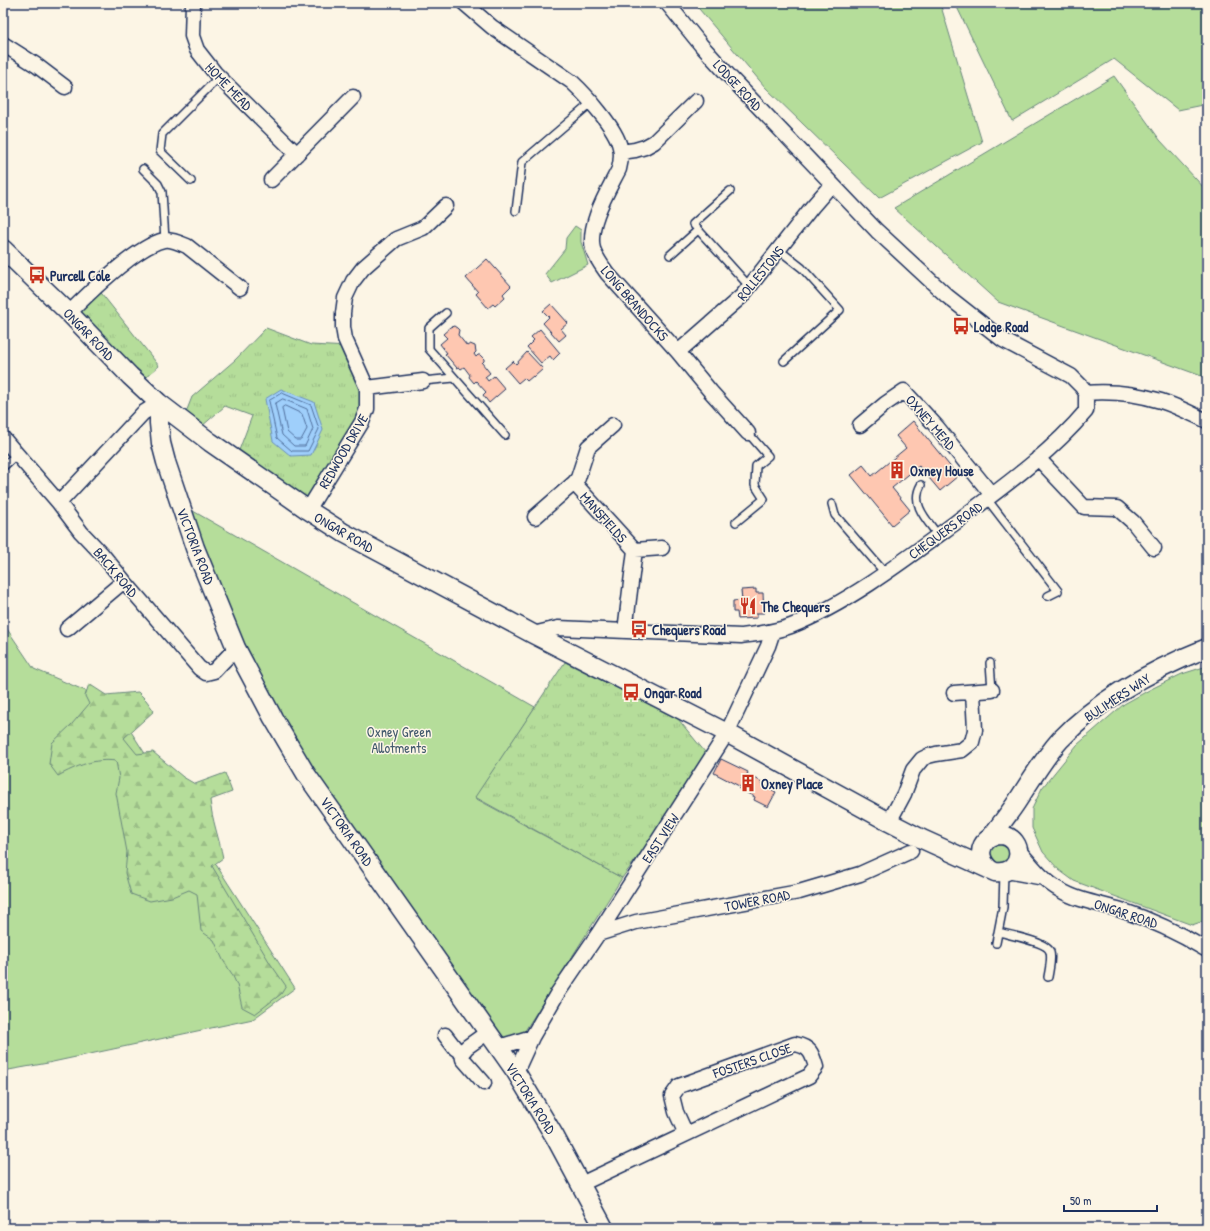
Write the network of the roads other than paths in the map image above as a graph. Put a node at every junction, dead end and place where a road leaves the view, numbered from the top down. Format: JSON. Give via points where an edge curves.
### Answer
{"nodes":[{"id":1,"x":194,"y":3,"type":"edge"},
{"id":2,"x":464,"y":3,"type":"edge"},
{"id":3,"x":667,"y":3,"type":"edge"},
{"id":4,"x":3,"y":44,"type":"edge"},
{"id":5,"x":219,"y":77,"type":"junction"},
{"id":6,"x":65,"y":87,"type":"dead end"},
{"id":7,"x":353,"y":97,"type":"dead end"},
{"id":8,"x":696,"y":101,"type":"dead end"},
{"id":9,"x":592,"y":103,"type":"junction"},
{"id":10,"x":621,"y":152,"type":"junction"},
{"id":11,"x":297,"y":154,"type":"junction"},
{"id":12,"x":143,"y":170,"type":"dead end"},
{"id":13,"x":271,"y":180,"type":"dead end"},
{"id":14,"x":191,"y":181,"type":"dead end"},
{"id":15,"x":832,"y":184,"type":"junction"},
{"id":16,"x":730,"y":192,"type":"dead end"},
{"id":17,"x":446,"y":206,"type":"dead end"},
{"id":18,"x":516,"y":211,"type":"dead end"},
{"id":19,"x":698,"y":230,"type":"junction"},
{"id":20,"x":165,"y":240,"type":"junction"},
{"id":21,"x":3,"y":249,"type":"edge"},
{"id":22,"x":779,"y":250,"type":"junction"},
{"id":23,"x":670,"y":256,"type":"dead end"},
{"id":24,"x":240,"y":288,"type":"dead end"},
{"id":25,"x":750,"y":288,"type":"junction"},
{"id":26,"x":69,"y":312,"type":"junction"},
{"id":27,"x":446,"y":313,"type":"dead end"},
{"id":28,"x":678,"y":352,"type":"junction"},
{"id":29,"x":784,"y":361,"type":"dead end"},
{"id":30,"x":454,"y":378,"type":"junction"},
{"id":31,"x":423,"y":381,"type":"joint"},
{"id":32,"x":367,"y":388,"type":"junction"},
{"id":33,"x":1086,"y":393,"type":"junction"},
{"id":34,"x":159,"y":403,"type":"junction"},
{"id":35,"x":1207,"y":421,"type":"edge"},
{"id":36,"x":613,"y":425,"type":"dead end"},
{"id":37,"x":860,"y":425,"type":"dead end"},
{"id":38,"x":748,"y":432,"type":"joint"},
{"id":39,"x":505,"y":435,"type":"dead end"},
{"id":40,"x":3,"y":438,"type":"edge"},
{"id":41,"x":17,"y":454,"type":"junction"},
{"id":42,"x":1038,"y":458,"type":"junction"},
{"id":43,"x":3,"y":467,"type":"edge"},
{"id":44,"x":574,"y":483,"type":"junction"},
{"id":45,"x":921,"y":484,"type":"dead end"},
{"id":46,"x":990,"y":497,"type":"junction"},
{"id":47,"x":59,"y":503,"type":"junction"},
{"id":48,"x":832,"y":504,"type":"dead end"},
{"id":49,"x":308,"y":510,"type":"junction"},
{"id":50,"x":535,"y":517,"type":"dead end"},
{"id":51,"x":736,"y":522,"type":"dead end"},
{"id":52,"x":938,"y":535,"type":"junction"},
{"id":53,"x":662,"y":548,"type":"dead end"},
{"id":54,"x":1154,"y":548,"type":"dead end"},
{"id":55,"x":635,"y":550,"type":"junction"},
{"id":56,"x":884,"y":572,"type":"junction"},
{"id":57,"x":124,"y":581,"type":"junction"},
{"id":58,"x":1048,"y":596,"type":"dead end"},
{"id":59,"x":67,"y":629,"type":"dead end"},
{"id":60,"x":625,"y":631,"type":"junction"},
{"id":61,"x":773,"y":631,"type":"junction"},
{"id":62,"x":532,"y":634,"type":"junction"},
{"id":63,"x":236,"y":648,"type":"junction"},
{"id":64,"x":1207,"y":648,"type":"edge"},
{"id":65,"x":990,"y":663,"type":"dead end"},
{"id":66,"x":992,"y":690,"type":"joint"},
{"id":67,"x":973,"y":692,"type":"junction"},
{"id":68,"x":954,"y":693,"type":"dead end"},
{"id":69,"x":727,"y":733,"type":"junction"},
{"id":70,"x":1015,"y":804,"type":"junction"},
{"id":71,"x":889,"y":822,"type":"junction"},
{"id":72,"x":988,"y":839,"type":"junction"},
{"id":73,"x":1017,"y":847,"type":"junction"},
{"id":74,"x":911,"y":851,"type":"dead end"},
{"id":75,"x":950,"y":851,"type":"junction"},
{"id":76,"x":1001,"y":871,"type":"junction"},
{"id":77,"x":1044,"y":878,"type":"junction"},
{"id":78,"x":999,"y":932,"type":"junction"},
{"id":79,"x":598,"y":934,"type":"junction"},
{"id":80,"x":996,"y":943,"type":"dead end"},
{"id":81,"x":1207,"y":950,"type":"edge"},
{"id":82,"x":1048,"y":978,"type":"dead end"},
{"id":83,"x":488,"y":1032,"type":"junction"},
{"id":84,"x":445,"y":1035,"type":"dead end"},
{"id":85,"x":532,"y":1037,"type":"junction"},
{"id":86,"x":499,"y":1047,"type":"junction"},
{"id":87,"x":462,"y":1053,"type":"junction"},
{"id":88,"x":516,"y":1072,"type":"junction"},
{"id":89,"x":484,"y":1083,"type":"dead end"},
{"id":90,"x":686,"y":1134,"type":"junction"},
{"id":91,"x":581,"y":1184,"type":"junction"},
{"id":92,"x":604,"y":1228,"type":"edge"}],
"edges":[{"from":1,"to":5,"type":"street","name":"HOME MEAD","via":[[192,36],[197,50]]},
{"from":2,"to":9,"type":"street","via":[[492,27],[572,82]]},
{"from":3,"to":15,"type":"street","name":"LODGE ROAD","via":[[730,77]]},
{"from":4,"to":6,"type":"street"},
{"from":5,"to":11,"type":"street","name":"HOME MEAD"},
{"from":5,"to":14,"type":"lane","via":[[162,134],[160,151]]},
{"from":7,"to":11,"type":"street"},
{"from":8,"to":10,"type":"street","via":[[654,142],[645,147]]},
{"from":9,"to":10,"type":"street","via":[[616,138]]},
{"from":9,"to":18,"type":"lane","via":[[522,162]]},
{"from":10,"to":28,"type":"street","name":"LONG BRANDOCKS","via":[[619,169],[595,220],[591,237],[593,250],[607,273]]},
{"from":11,"to":13,"type":"street"},
{"from":12,"to":20,"type":"lane","via":[[158,184],[162,192]]},
{"from":15,"to":22,"type":"street","name":"ROLLESTONS"},
{"from":15,"to":33,"type":"street","name":"LODGE ROAD","via":[[877,231],[971,316],[1002,340],[1070,376]]},
{"from":16,"to":19,"type":"lane","via":[[693,224]]},
{"from":17,"to":32,"type":"street","name":"REDWOOD DRIVE","via":[[423,228],[396,239],[363,268],[345,298],[342,313],[345,339]]},
{"from":19,"to":23,"type":"lane"},
{"from":19,"to":25,"type":"lane"},
{"from":20,"to":24,"type":"street","via":[[187,246]]},
{"from":20,"to":26,"type":"street","via":[[145,248],[127,261]]},
{"from":21,"to":26,"type":"street","name":"ONGAR ROAD"},
{"from":22,"to":25,"type":"street","name":"ROLLESTONS"},
{"from":22,"to":29,"type":"lane","via":[[802,268],[840,310]]},
{"from":25,"to":28,"type":"street","name":"ROLLESTONS"},
{"from":26,"to":34,"type":"street","name":"ONGAR ROAD"},
{"from":27,"to":30,"type":"lane","via":[[429,328],[429,349]]},
{"from":28,"to":38,"type":"street","name":"LONG BRANDOCKS"},
{"from":30,"to":31,"type":"lane"},
{"from":30,"to":39,"type":"lane"},
{"from":31,"to":32,"type":"street"},
{"from":32,"to":49,"type":"street","name":"REDWOOD DRIVE","via":[[367,409],[362,422]]},
{"from":33,"to":35,"type":"street","via":[[1104,392],[1160,401]]},
{"from":33,"to":42,"type":"street","name":"CHEQUERS ROAD","via":[[1086,411]]},
{"from":34,"to":47,"type":"street","via":[[143,414]]},
{"from":34,"to":49,"type":"street","name":"ONGAR ROAD"},
{"from":34,"to":63,"type":"street","name":"VICTORIA ROAD","via":[[161,443],[166,462],[195,548]]},
{"from":36,"to":44,"type":"street","name":"MANSFIELDS","via":[[588,447]]},
{"from":37,"to":46,"type":"street","name":"OXNEY MEAD","via":[[904,391],[937,427]]},
{"from":38,"to":51,"type":"lane","via":[[768,456],[756,466],[755,485],[764,499]]},
{"from":40,"to":41,"type":"street","name":"BACK ROAD"},
{"from":41,"to":43,"type":"lane"},
{"from":41,"to":47,"type":"street","name":"BACK ROAD"},
{"from":42,"to":46,"type":"street","name":"CHEQUERS ROAD"},
{"from":42,"to":54,"type":"street","via":[[1084,507],[1117,508],[1133,522]]},
{"from":44,"to":50,"type":"street","name":"MANSFIELDS"},
{"from":44,"to":55,"type":"street","name":"MANSFIELDS"},
{"from":45,"to":52,"type":"lane","via":[[917,491],[918,506]]},
{"from":46,"to":52,"type":"street","name":"CHEQUERS ROAD"},
{"from":46,"to":58,"type":"lane","via":[[1058,591]]},
{"from":47,"to":57,"type":"street","name":"BACK ROAD"},
{"from":48,"to":56,"type":"lane","via":[[835,515]]},
{"from":49,"to":62,"type":"street","name":"ONGAR ROAD","via":[[344,533]]},
{"from":52,"to":56,"type":"street","name":"CHEQUERS ROAD"},
{"from":53,"to":55,"type":"street","name":"MANSFIELDS"},
{"from":55,"to":60,"type":"street","name":"MANSFIELDS"},
{"from":56,"to":61,"type":"street","name":"CHEQUERS ROAD","via":[[830,607]]},
{"from":57,"to":59,"type":"street"},
{"from":57,"to":63,"type":"street","name":"BACK ROAD","via":[[198,668],[206,673],[214,671]]},
{"from":60,"to":61,"type":"street","name":"CHEQUERS ROAD","via":[[741,636]]},
{"from":60,"to":62,"type":"street","name":"CHEQUERS ROAD","via":[[558,628]]},
{"from":61,"to":69,"type":"street","name":"EAST VIEW"},
{"from":62,"to":69,"type":"street","name":"ONGAR ROAD"},
{"from":63,"to":83,"type":"street","name":"VICTORIA ROAD","via":[[306,774]]},
{"from":64,"to":70,"type":"street","name":"BULIMERS WAY","via":[[1148,676],[1113,696],[1083,718],[1060,741]]},
{"from":65,"to":66,"type":"lane"},
{"from":66,"to":67,"type":"street"},
{"from":67,"to":68,"type":"street"},
{"from":67,"to":71,"type":"street","via":[[975,730],[972,742],[962,750],[922,759],[913,770]]},
{"from":69,"to":71,"type":"street","name":"ONGAR ROAD"},
{"from":69,"to":79,"type":"street","name":"EAST VIEW"},
{"from":70,"to":72,"type":"street","name":"BULIMERS WAY"},
{"from":70,"to":73,"type":"street"},
{"from":71,"to":75,"type":"street","name":"ONGAR ROAD"},
{"from":72,"to":73,"type":"street","name":"ONGAR ROAD","via":[[1005,835],[1011,838]]},
{"from":72,"to":75,"type":"street","name":"ONGAR ROAD"},
{"from":72,"to":76,"type":"street","via":[[982,847],[983,863]]},
{"from":73,"to":76,"type":"street","via":[[1016,863],[1012,868]]},
{"from":73,"to":77,"type":"street","name":"ONGAR ROAD"},
{"from":74,"to":79,"type":"street","name":"TOWER ROAD","via":[[860,874],[799,892],[636,922]]},
{"from":75,"to":76,"type":"street","name":"ONGAR ROAD"},
{"from":76,"to":77,"type":"street","name":"ONGAR ROAD"},
{"from":76,"to":78,"type":"lane","via":[[1003,907]]},
{"from":77,"to":81,"type":"street","name":"ONGAR ROAD","via":[[1059,890],[1079,899],[1116,908],[1164,926]]},
{"from":78,"to":80,"type":"lane"},
{"from":78,"to":82,"type":"lane","via":[[1047,947],[1050,951]]},
{"from":79,"to":85,"type":"street","name":"EAST VIEW","via":[[557,994]]},
{"from":83,"to":86,"type":"street","name":"VICTORIA ROAD"},
{"from":83,"to":87,"type":"street"},
{"from":84,"to":87,"type":"street"},
{"from":85,"to":86,"type":"street"},
{"from":85,"to":88,"type":"street","name":"EAST VIEW"},
{"from":86,"to":88,"type":"street","name":"VICTORIA ROAD"},
{"from":87,"to":89,"type":"street","via":[[463,1058]]},
{"from":88,"to":91,"type":"street","name":"VICTORIA ROAD"},
{"from":90,"to":90,"type":"street","name":"FOSTERS CLOSE","via":[[809,1076],[816,1067],[812,1054],[804,1046],[795,1044],[679,1086],[672,1096]]},
{"from":90,"to":91,"type":"street","name":"FOSTERS CLOSE"},
{"from":91,"to":92,"type":"street","name":"VICTORIA ROAD"}]}
